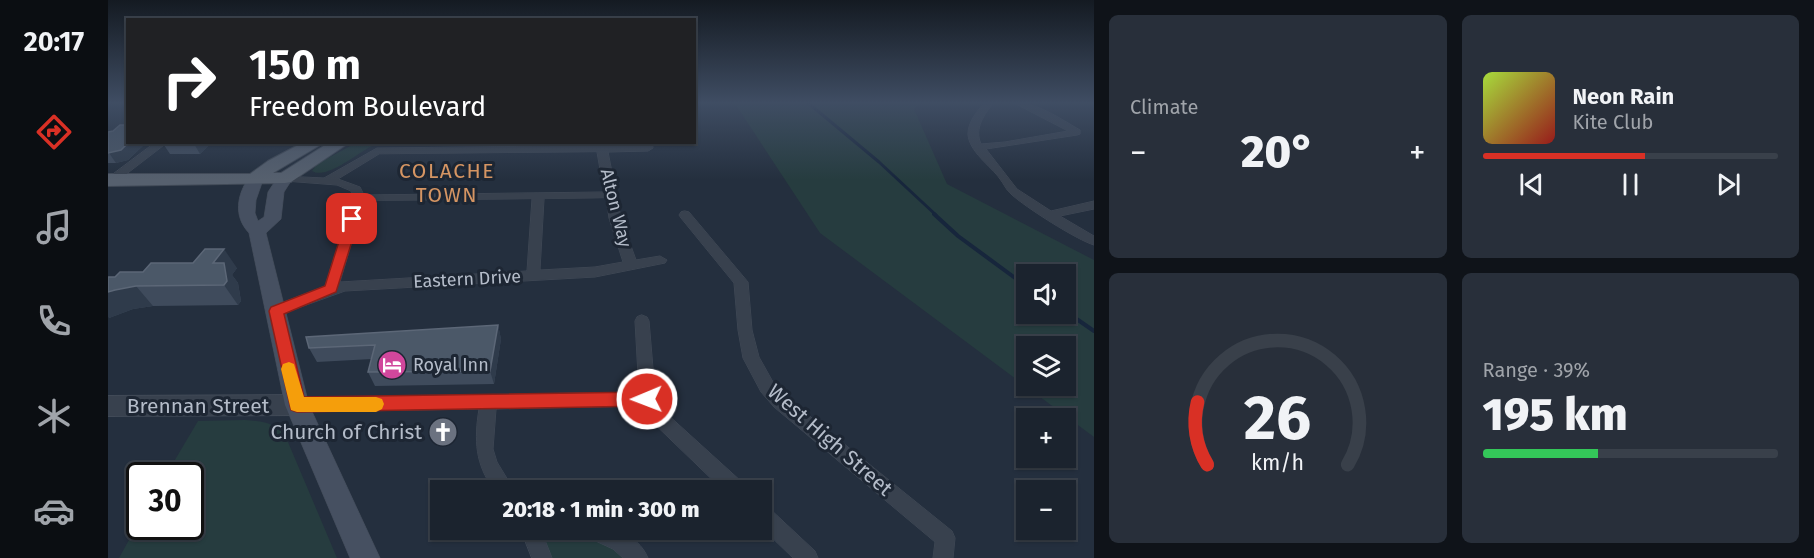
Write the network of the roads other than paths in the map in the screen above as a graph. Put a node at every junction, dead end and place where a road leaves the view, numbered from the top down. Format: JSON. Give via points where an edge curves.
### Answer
{"nodes":[{"id":1,"x":975,"y":128,"type":"edge"},
{"id":2,"x":1070,"y":128,"type":"edge"},
{"id":3,"x":160,"y":144,"type":"edge"},
{"id":4,"x":314,"y":144,"type":"edge"},
{"id":5,"x":339,"y":144,"type":"edge"},
{"id":6,"x":647,"y":145,"type":"edge"},
{"id":7,"x":486,"y":146,"type":"edge"},
{"id":8,"x":397,"y":147,"type":"edge"},
{"id":9,"x":978,"y":147,"type":"junction"},
{"id":10,"x":602,"y":149,"type":"junction"},
{"id":11,"x":290,"y":156,"type":"junction"},
{"id":12,"x":233,"y":173,"type":"junction"},
{"id":13,"x":259,"y":177,"type":"junction"},
{"id":14,"x":285,"y":178,"type":"junction"},
{"id":15,"x":190,"y":179,"type":"junction"},
{"id":16,"x":110,"y":180,"type":"edge"},
{"id":17,"x":328,"y":180,"type":"junction"},
{"id":18,"x":611,"y":195,"type":"junction"},
{"id":19,"x":538,"y":196,"type":"junction"},
{"id":20,"x":359,"y":198,"type":"junction"},
{"id":21,"x":1094,"y":205,"type":"edge"},
{"id":22,"x":685,"y":215,"type":"dead end"},
{"id":23,"x":1049,"y":215,"type":"junction"},
{"id":24,"x":257,"y":231,"type":"junction"},
{"id":25,"x":1094,"y":241,"type":"edge"},
{"id":26,"x":660,"y":260,"type":"dead end"},
{"id":27,"x":631,"y":266,"type":"junction"},
{"id":28,"x":533,"y":275,"type":"junction"},
{"id":29,"x":331,"y":289,"type":"junction"},
{"id":30,"x":276,"y":311,"type":"junction"},
{"id":31,"x":642,"y":321,"type":"dead end"},
{"id":32,"x":647,"y":399,"type":"junction"},
{"id":33,"x":488,"y":403,"type":"junction"},
{"id":34,"x":297,"y":405,"type":"junction"},
{"id":35,"x":108,"y":406,"type":"edge"},
{"id":36,"x":497,"y":480,"type":"edge"},
{"id":37,"x":725,"y":480,"type":"edge"},
{"id":38,"x":772,"y":525,"type":"edge"},
{"id":39,"x":535,"y":540,"type":"edge"},
{"id":40,"x":616,"y":540,"type":"edge"},
{"id":41,"x":365,"y":558,"type":"edge"},
{"id":42,"x":542,"y":558,"type":"edge"},
{"id":43,"x":638,"y":558,"type":"edge"},
{"id":44,"x":807,"y":558,"type":"edge"},
{"id":45,"x":943,"y":558,"type":"edge"}],
"edges":[{"from":1,"to":9,"type":"street","via":[[972,140]]},
{"from":2,"to":9,"type":"street","via":[[1077,132],[1005,146]]},
{"from":3,"to":16,"type":"street"},
{"from":4,"to":11,"type":"main road"},
{"from":5,"to":14,"type":"main road"},
{"from":6,"to":10,"type":"street"},
{"from":7,"to":8,"type":"street"},
{"from":7,"to":10,"type":"street"},
{"from":8,"to":17,"type":"street","via":[[377,151]]},
{"from":9,"to":23,"type":"street","via":[[1013,191]]},
{"from":10,"to":18,"type":"street","name":"Alton Way"},
{"from":11,"to":12,"type":"main road"},
{"from":11,"to":13,"type":"main road"},
{"from":12,"to":13,"type":"main road"},
{"from":12,"to":15,"type":"main road","via":[[207,173]]},
{"from":13,"to":14,"type":"main road"},
{"from":13,"to":15,"type":"main road"},
{"from":13,"to":24,"type":"main road","via":[[246,196],[250,226]]},
{"from":14,"to":17,"type":"street"},
{"from":14,"to":24,"type":"main road","via":[[276,192],[272,219]]},
{"from":15,"to":16,"type":"main road"},
{"from":17,"to":20,"type":"street","via":[[351,186]]},
{"from":18,"to":19,"type":"street"},
{"from":18,"to":27,"type":"street","name":"Alton Way"},
{"from":19,"to":20,"type":"street"},
{"from":19,"to":28,"type":"street"},
{"from":20,"to":29,"type":"street"},
{"from":21,"to":23,"type":"street"},
{"from":22,"to":45,"type":"street","name":"West High Street","via":[[741,282],[747,345],[767,387],[780,402],[945,538]]},
{"from":23,"to":25,"type":"street"},
{"from":24,"to":30,"type":"main road"},
{"from":26,"to":27,"type":"street","name":"Eastern Drive"},
{"from":27,"to":28,"type":"street","name":"Eastern Drive"},
{"from":28,"to":29,"type":"street","name":"Eastern Drive"},
{"from":29,"to":30,"type":"street","name":"Eastern Drive"},
{"from":30,"to":34,"type":"main road"},
{"from":31,"to":32,"type":"street"},
{"from":32,"to":33,"type":"street","name":"Brennan Street"},
{"from":32,"to":37,"type":"street","via":[[648,407]]},
{"from":33,"to":34,"type":"street","name":"Brennan Street"},
{"from":33,"to":36,"type":"street","via":[[482,438],[489,469]]},
{"from":34,"to":35,"type":"street","name":"Brennan Street"},
{"from":34,"to":41,"type":"main road"},
{"from":38,"to":44,"type":"street"},
{"from":39,"to":42,"type":"street"},
{"from":40,"to":43,"type":"street"}]}
